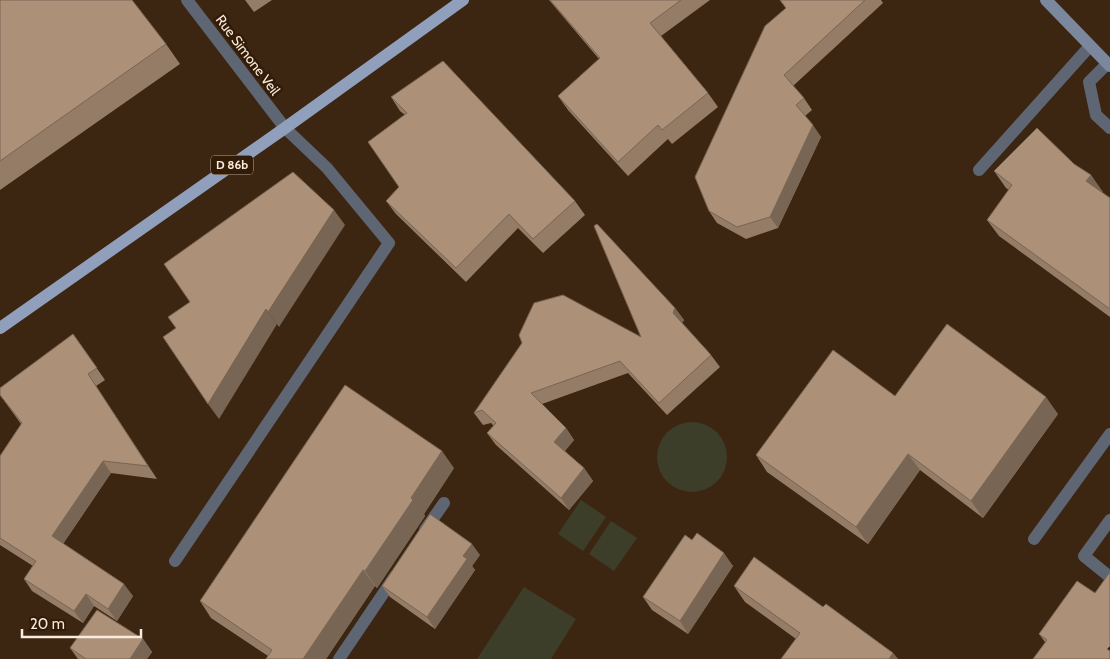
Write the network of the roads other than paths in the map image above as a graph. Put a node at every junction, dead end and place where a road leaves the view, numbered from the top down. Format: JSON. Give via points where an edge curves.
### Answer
{"nodes":[{"id":1,"x":187,"y":0,"type":"edge"},
{"id":2,"x":462,"y":0,"type":"edge"},
{"id":3,"x":1046,"y":0,"type":"edge"},
{"id":4,"x":1090,"y":46,"type":"junction"},
{"id":5,"x":1109,"y":65,"type":"edge"},
{"id":6,"x":285,"y":128,"type":"junction"},
{"id":7,"x":1110,"y":128,"type":"edge"},
{"id":8,"x":979,"y":170,"type":"dead end"},
{"id":9,"x":0,"y":328,"type":"edge"},
{"id":10,"x":1110,"y":434,"type":"edge"},
{"id":11,"x":444,"y":503,"type":"dead end"},
{"id":12,"x":1110,"y":520,"type":"edge"},
{"id":13,"x":1034,"y":539,"type":"dead end"},
{"id":14,"x":416,"y":544,"type":"edge"},
{"id":15,"x":175,"y":561,"type":"dead end"},
{"id":16,"x":400,"y":569,"type":"edge"},
{"id":17,"x":1110,"y":577,"type":"edge"},
{"id":18,"x":339,"y":659,"type":"edge"}],
"edges":[{"from":1,"to":6,"type":"street","name":"Rue Simone Veil"},
{"from":2,"to":6,"type":"main road","number":"D 86b"},
{"from":3,"to":4,"type":"street"},
{"from":4,"to":5,"type":"street"},
{"from":4,"to":8,"type":"street"},
{"from":5,"to":7,"type":"street","via":[[1089,82],[1096,115]]},
{"from":6,"to":9,"type":"main road","number":"D 86b"},
{"from":6,"to":15,"type":"street","name":"Rue Simone Veil","via":[[327,168],[390,243]]},
{"from":10,"to":13,"type":"street"},
{"from":11,"to":14,"type":"street"},
{"from":12,"to":17,"type":"street","via":[[1084,556]]},
{"from":16,"to":18,"type":"street"}]}
